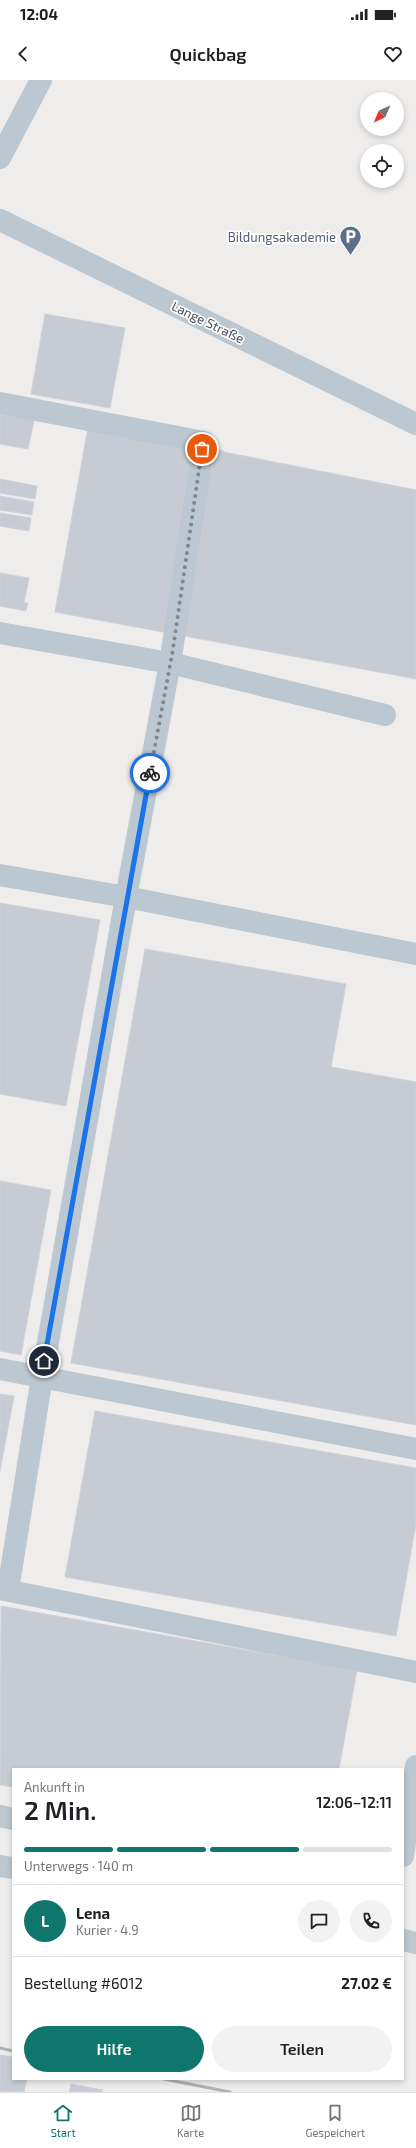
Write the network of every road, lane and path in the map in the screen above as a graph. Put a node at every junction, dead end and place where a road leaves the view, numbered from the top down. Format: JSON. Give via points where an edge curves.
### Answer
{"nodes":[{"id":1,"x":41,"y":80,"type":"edge"},
{"id":2,"x":0,"y":158,"type":"edge"},
{"id":3,"x":0,"y":220,"type":"edge"},
{"id":4,"x":0,"y":403,"type":"edge"},
{"id":5,"x":416,"y":424,"type":"edge"},
{"id":6,"x":0,"y":633,"type":"edge"},
{"id":7,"x":170,"y":663,"type":"junction"},
{"id":8,"x":385,"y":715,"type":"dead end"},
{"id":9,"x":0,"y":876,"type":"edge"},
{"id":10,"x":126,"y":897,"type":"junction"},
{"id":11,"x":416,"y":954,"type":"edge"},
{"id":12,"x":0,"y":1369,"type":"edge"},
{"id":13,"x":42,"y":1377,"type":"junction"},
{"id":14,"x":416,"y":1449,"type":"edge"},
{"id":15,"x":4,"y":1590,"type":"edge"},
{"id":16,"x":416,"y":1672,"type":"edge"},
{"id":17,"x":416,"y":1766,"type":"edge"},
{"id":18,"x":0,"y":1816,"type":"edge"},
{"id":19,"x":12,"y":1819,"type":"edge"},
{"id":20,"x":404,"y":1849,"type":"edge"},
{"id":21,"x":0,"y":1866,"type":"edge"},
{"id":22,"x":12,"y":1868,"type":"edge"},
{"id":23,"x":404,"y":1940,"type":"edge"},
{"id":24,"x":416,"y":1943,"type":"edge"}],
"edges":[{"from":1,"to":2,"type":"street"},
{"from":3,"to":5,"type":"street","name":"Lange Straße"},
{"from":4,"to":7,"type":"street","via":[[204,442]]},
{"from":6,"to":7,"type":"street"},
{"from":7,"to":8,"type":"street"},
{"from":7,"to":10,"type":"street"},
{"from":9,"to":10,"type":"street"},
{"from":10,"to":11,"type":"street"},
{"from":10,"to":13,"type":"street"},
{"from":12,"to":13,"type":"street"},
{"from":13,"to":14,"type":"street"},
{"from":13,"to":15,"type":"street"},
{"from":15,"to":16,"type":"street"},
{"from":17,"to":20,"type":"street"},
{"from":18,"to":19,"type":"street"},
{"from":21,"to":22,"type":"street"},
{"from":23,"to":24,"type":"street"}]}
